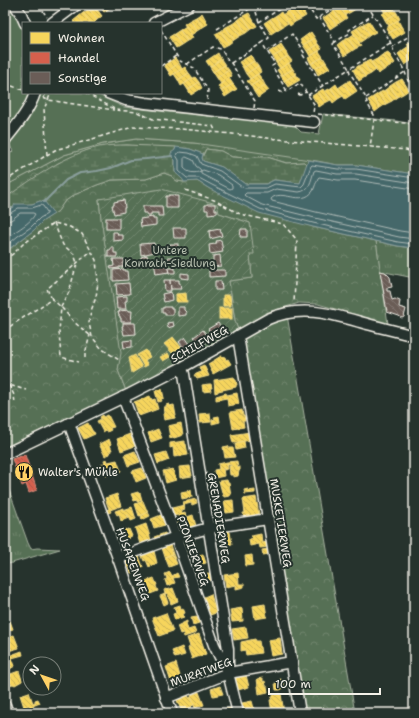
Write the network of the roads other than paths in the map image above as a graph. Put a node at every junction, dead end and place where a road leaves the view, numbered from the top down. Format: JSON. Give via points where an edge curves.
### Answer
{"nodes":[{"id":1,"x":15,"y":5,"type":"edge"},
{"id":2,"x":76,"y":5,"type":"edge"},
{"id":3,"x":189,"y":5,"type":"edge"},
{"id":4,"x":50,"y":21,"type":"edge"},
{"id":5,"x":25,"y":22,"type":"edge"},
{"id":6,"x":156,"y":22,"type":"edge"},
{"id":7,"x":111,"y":94,"type":"edge"},
{"id":8,"x":39,"y":96,"type":"edge"},
{"id":9,"x":313,"y":119,"type":"road end"},
{"id":10,"x":5,"y":140,"type":"edge"},
{"id":11,"x":237,"y":336,"type":"junction"},
{"id":12,"x":414,"y":336,"type":"edge"},
{"id":13,"x":181,"y":368,"type":"junction"},
{"id":14,"x":123,"y":397,"type":"junction"},
{"id":15,"x":69,"y":423,"type":"junction"},
{"id":16,"x":5,"y":454,"type":"edge"},
{"id":17,"x":268,"y":519,"type":"junction"},
{"id":18,"x":209,"y":528,"type":"junction"},
{"id":19,"x":176,"y":537,"type":"junction"},
{"id":20,"x":118,"y":558,"type":"junction"},
{"id":21,"x":292,"y":662,"type":"junction"},
{"id":22,"x":228,"y":673,"type":"junction"},
{"id":23,"x":166,"y":698,"type":"junction"},
{"id":24,"x":5,"y":705,"type":"edge"},
{"id":25,"x":8,"y":713,"type":"edge"},
{"id":26,"x":172,"y":713,"type":"edge"},
{"id":27,"x":238,"y":713,"type":"edge"},
{"id":28,"x":300,"y":713,"type":"edge"}],
"edges":[{"from":1,"to":5,"type":"street"},
{"from":2,"to":4,"type":"street"},
{"from":3,"to":6,"type":"street"},
{"from":7,"to":9,"type":"street","via":[[139,102]]},
{"from":8,"to":10,"type":"street","via":[[33,99]]},
{"from":11,"to":12,"type":"street","name":"SCHILFWEG","via":[[275,316],[294,311],[323,312]]},
{"from":11,"to":13,"type":"street","name":"SCHILFWEG"},
{"from":11,"to":17,"type":"street","name":"MUSKETIERWEG"},
{"from":13,"to":14,"type":"street","name":"SCHILFWEG"},
{"from":13,"to":18,"type":"street","name":"GRENADIERWEG"},
{"from":14,"to":15,"type":"street","name":"SCHILFWEG"},
{"from":14,"to":19,"type":"street","name":"PIONIERWEG"},
{"from":15,"to":16,"type":"street","name":"SCHILFWEG"},
{"from":15,"to":20,"type":"street","name":"HUSARENWEG"},
{"from":17,"to":18,"type":"street"},
{"from":17,"to":21,"type":"street","name":"MUSKETIERWEG"},
{"from":18,"to":19,"type":"street"},
{"from":18,"to":22,"type":"street","name":"GRENADIERWEG","via":[[228,649]]},
{"from":19,"to":20,"type":"street"},
{"from":19,"to":22,"type":"street","name":"PIONIERWEG","via":[[214,645]]},
{"from":20,"to":23,"type":"street","name":"HUSARENWEG"},
{"from":21,"to":22,"type":"street","name":"MURATWEG"},
{"from":21,"to":28,"type":"street","name":"MUSKETIERWEG"},
{"from":22,"to":23,"type":"street","name":"MURATWEG"},
{"from":22,"to":27,"type":"street","name":"PIONIERWEG"},
{"from":23,"to":26,"type":"street","name":"HUSARENWEG"},
{"from":24,"to":25,"type":"street"}]}
